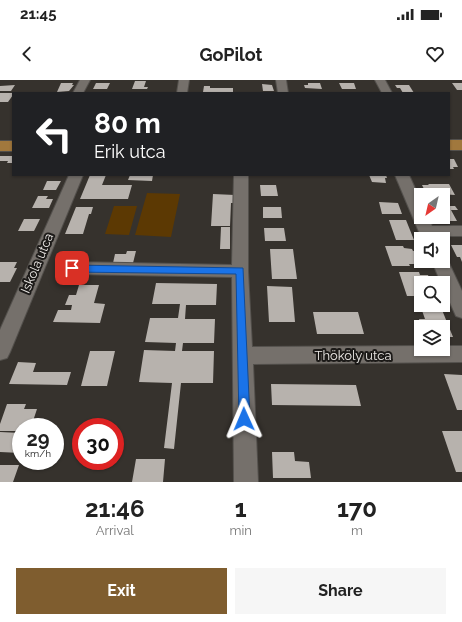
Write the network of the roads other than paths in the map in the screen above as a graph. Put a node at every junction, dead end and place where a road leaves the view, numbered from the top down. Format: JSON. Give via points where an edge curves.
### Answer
{"nodes":[{"id":1,"x":85,"y":80,"type":"edge"},
{"id":2,"x":184,"y":80,"type":"edge"},
{"id":3,"x":281,"y":80,"type":"edge"},
{"id":4,"x":380,"y":80,"type":"edge"},
{"id":5,"x":79,"y":92,"type":"edge"},
{"id":6,"x":182,"y":92,"type":"edge"},
{"id":7,"x":284,"y":92,"type":"edge"},
{"id":8,"x":386,"y":92,"type":"edge"},
{"id":9,"x":450,"y":145,"type":"edge"},
{"id":10,"x":462,"y":145,"type":"edge"},
{"id":11,"x":0,"y":146,"type":"edge"},
{"id":12,"x":12,"y":146,"type":"edge"},
{"id":13,"x":76,"y":176,"type":"edge"},
{"id":14,"x":240,"y":176,"type":"edge"},
{"id":15,"x":402,"y":176,"type":"edge"},
{"id":16,"x":462,"y":231,"type":"edge"},
{"id":17,"x":428,"y":232,"type":"edge"},
{"id":18,"x":450,"y":232,"type":"edge"},
{"id":19,"x":72,"y":268,"type":"dead end"},
{"id":20,"x":443,"y":268,"type":"edge"},
{"id":21,"x":240,"y":271,"type":"junction"},
{"id":22,"x":462,"y":311,"type":"edge"},
{"id":23,"x":0,"y":352,"type":"edge"},
{"id":24,"x":462,"y":354,"type":"edge"},
{"id":25,"x":243,"y":356,"type":"junction"},
{"id":26,"x":246,"y":482,"type":"edge"}],
"edges":[{"from":1,"to":5,"type":"street"},
{"from":2,"to":6,"type":"street"},
{"from":3,"to":7,"type":"street"},
{"from":4,"to":8,"type":"street"},
{"from":9,"to":10,"type":"main road"},
{"from":11,"to":12,"type":"main road"},
{"from":13,"to":23,"type":"street","name":"Iskola utca"},
{"from":14,"to":21,"type":"street"},
{"from":15,"to":17,"type":"street"},
{"from":16,"to":18,"type":"street"},
{"from":19,"to":21,"type":"street"},
{"from":20,"to":22,"type":"street"},
{"from":21,"to":25,"type":"street"},
{"from":24,"to":25,"type":"street","name":"Thököly utca"},
{"from":25,"to":26,"type":"street"}]}
